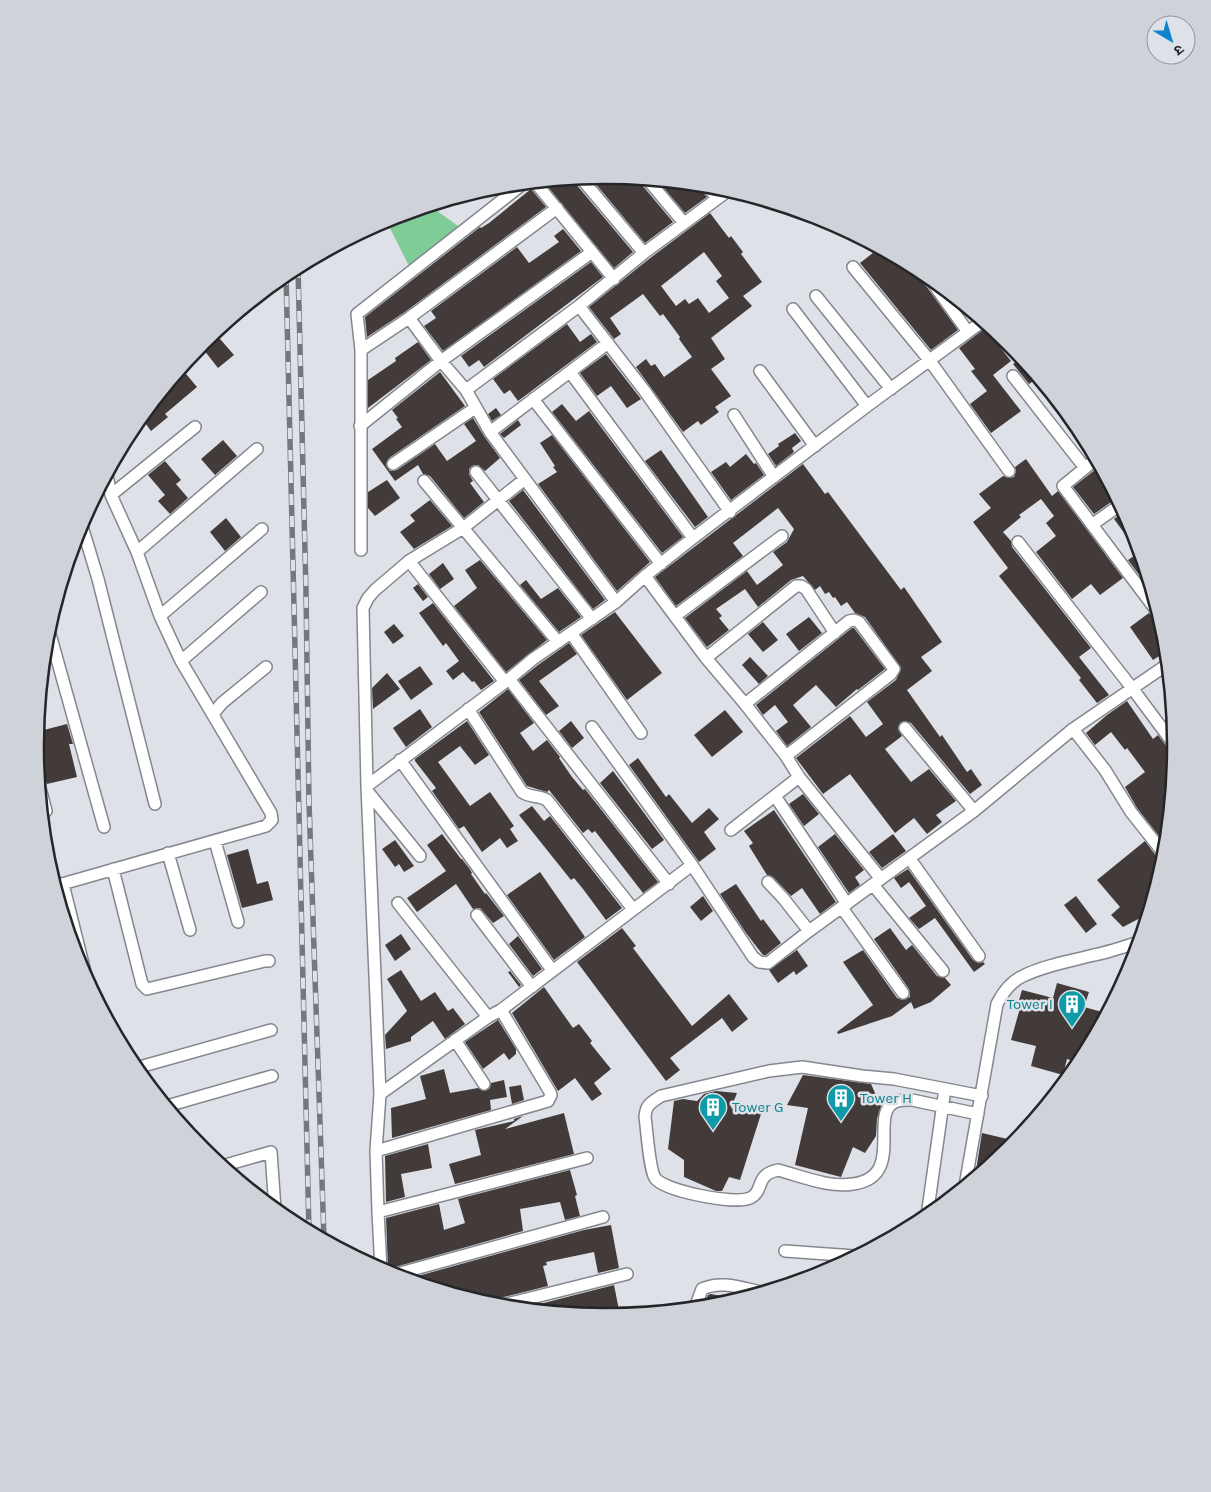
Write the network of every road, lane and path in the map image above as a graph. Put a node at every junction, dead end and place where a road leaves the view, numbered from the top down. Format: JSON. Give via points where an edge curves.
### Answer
{"nodes":[{"id":1,"x":586,"y":185,"type":"edge"},
{"id":2,"x":653,"y":186,"type":"edge"},
{"id":3,"x":540,"y":188,"type":"edge"},
{"id":4,"x":514,"y":192,"type":"edge"},
{"id":5,"x":714,"y":195,"type":"edge"},
{"id":6,"x":720,"y":196,"type":"edge"},
{"id":7,"x":717,"y":198,"type":"junction"},
{"id":8,"x":557,"y":208,"type":"junction"},
{"id":9,"x":684,"y":223,"type":"junction"},
{"id":10,"x":592,"y":252,"type":"junction"},
{"id":11,"x":644,"y":254,"type":"junction"},
{"id":12,"x":853,"y":267,"type":"dead end"},
{"id":13,"x":614,"y":279,"type":"junction"},
{"id":14,"x":816,"y":296,"type":"dead end"},
{"id":15,"x":943,"y":297,"type":"edge"},
{"id":16,"x":579,"y":306,"type":"junction"},
{"id":17,"x":793,"y":309,"type":"dead end"},
{"id":18,"x":409,"y":318,"type":"junction"},
{"id":19,"x":977,"y":325,"type":"edge"},
{"id":20,"x":968,"y":332,"type":"junction"},
{"id":21,"x":608,"y":343,"type":"junction"},
{"id":22,"x":361,"y":350,"type":"junction"},
{"id":23,"x":930,"y":360,"type":"junction"},
{"id":24,"x":441,"y":361,"type":"junction"},
{"id":25,"x":760,"y":371,"type":"dead end"},
{"id":26,"x":570,"y":372,"type":"junction"},
{"id":27,"x":1013,"y":376,"type":"dead end"},
{"id":28,"x":891,"y":389,"type":"junction"},
{"id":29,"x":466,"y":390,"type":"junction"},
{"id":30,"x":533,"y":399,"type":"junction"},
{"id":31,"x":867,"y":406,"type":"junction"},
{"id":32,"x":475,"y":408,"type":"junction"},
{"id":33,"x":734,"y":415,"type":"dead end"},
{"id":34,"x":360,"y":426,"type":"junction"},
{"id":35,"x":195,"y":427,"type":"dead end"},
{"id":36,"x":490,"y":432,"type":"junction"},
{"id":37,"x":815,"y":446,"type":"junction"},
{"id":38,"x":257,"y":449,"type":"dead end"},
{"id":39,"x":1091,"y":463,"type":"edge"},
{"id":40,"x":393,"y":464,"type":"dead end"},
{"id":41,"x":1085,"y":468,"type":"junction"},
{"id":42,"x":1009,"y":471,"type":"dead end"},
{"id":43,"x":476,"y":472,"type":"dead end"},
{"id":44,"x":774,"y":477,"type":"junction"},
{"id":45,"x":525,"y":479,"type":"junction"},
{"id":46,"x":424,"y":481,"type":"dead end"},
{"id":47,"x":109,"y":485,"type":"edge"},
{"id":48,"x":111,"y":495,"type":"junction"},
{"id":49,"x":497,"y":500,"type":"junction"},
{"id":50,"x":1114,"y":509,"type":"edge"},
{"id":51,"x":730,"y":512,"type":"junction"},
{"id":52,"x":1092,"y":524,"type":"junction"},
{"id":53,"x":463,"y":528,"type":"junction"},
{"id":54,"x":262,"y":529,"type":"dead end"},
{"id":55,"x":782,"y":536,"type":"dead end"},
{"id":56,"x":85,"y":537,"type":"edge"},
{"id":57,"x":693,"y":538,"type":"junction"},
{"id":58,"x":1018,"y":542,"type":"dead end"},
{"id":59,"x":361,"y":550,"type":"dead end"},
{"id":60,"x":137,"y":552,"type":"junction"},
{"id":61,"x":409,"y":561,"type":"junction"},
{"id":62,"x":661,"y":564,"type":"junction"},
{"id":63,"x":645,"y":576,"type":"junction"},
{"id":64,"x":261,"y":592,"type":"dead end"},
{"id":65,"x":1147,"y":598,"type":"edge"},
{"id":66,"x":616,"y":602,"type":"junction"},
{"id":67,"x":160,"y":616,"type":"junction"},
{"id":68,"x":675,"y":616,"type":"junction"},
{"id":69,"x":592,"y":619,"type":"junction"},
{"id":70,"x":835,"y":633,"type":"junction"},
{"id":71,"x":571,"y":634,"type":"junction"},
{"id":72,"x":558,"y":642,"type":"junction"},
{"id":73,"x":53,"y":646,"type":"edge"},
{"id":74,"x":706,"y":658,"type":"junction"},
{"id":75,"x":181,"y":661,"type":"junction"},
{"id":76,"x":266,"y":667,"type":"dead end"},
{"id":77,"x":1161,"y":668,"type":"edge"},
{"id":78,"x":507,"y":681,"type":"junction"},
{"id":79,"x":1132,"y":688,"type":"junction"},
{"id":80,"x":745,"y":704,"type":"junction"},
{"id":81,"x":468,"y":709,"type":"junction"},
{"id":82,"x":213,"y":714,"type":"junction"},
{"id":83,"x":592,"y":727,"type":"dead end"},
{"id":84,"x":906,"y":728,"type":"dead end"},
{"id":85,"x":1073,"y":728,"type":"junction"},
{"id":86,"x":641,"y":733,"type":"dead end"},
{"id":87,"x":1167,"y":735,"type":"edge"},
{"id":88,"x":786,"y":756,"type":"junction"},
{"id":89,"x":400,"y":760,"type":"junction"},
{"id":90,"x":799,"y":777,"type":"junction"},
{"id":91,"x":367,"y":789,"type":"junction"},
{"id":92,"x":775,"y":796,"type":"junction"},
{"id":93,"x":155,"y":804,"type":"dead end"},
{"id":94,"x":974,"y":811,"type":"junction"},
{"id":95,"x":104,"y":827,"type":"dead end"},
{"id":96,"x":731,"y":830,"type":"dead end"},
{"id":97,"x":215,"y":841,"type":"junction"},
{"id":98,"x":1158,"y":846,"type":"edge"},
{"id":99,"x":168,"y":853,"type":"junction"},
{"id":100,"x":420,"y":856,"type":"dead end"},
{"id":101,"x":910,"y":859,"type":"junction"},
{"id":102,"x":692,"y":866,"type":"junction"},
{"id":103,"x":113,"y":869,"type":"junction"},
{"id":104,"x":768,"y":882,"type":"dead end"},
{"id":105,"x":877,"y":882,"type":"junction"},
{"id":106,"x":61,"y":884,"type":"edge"},
{"id":107,"x":669,"y":884,"type":"junction"},
{"id":108,"x":398,"y":903,"type":"dead end"},
{"id":109,"x":844,"y":906,"type":"junction"},
{"id":110,"x":633,"y":909,"type":"junction"},
{"id":111,"x":477,"y":914,"type":"dead end"},
{"id":112,"x":238,"y":922,"type":"dead end"},
{"id":113,"x":190,"y":930,"type":"dead end"},
{"id":114,"x":809,"y":931,"type":"junction"},
{"id":115,"x":1130,"y":945,"type":"edge"},
{"id":116,"x":979,"y":956,"type":"dead end"},
{"id":117,"x":269,"y":961,"type":"dead end"},
{"id":118,"x":552,"y":970,"type":"junction"},
{"id":119,"x":943,"y":972,"type":"dead end"},
{"id":120,"x":532,"y":987,"type":"junction"},
{"id":121,"x":903,"y":993,"type":"dead end"},
{"id":122,"x":501,"y":1010,"type":"junction"},
{"id":123,"x":488,"y":1017,"type":"junction"},
{"id":124,"x":271,"y":1030,"type":"dead end"},
{"id":125,"x":455,"y":1040,"type":"junction"},
{"id":126,"x":144,"y":1066,"type":"edge"},
{"id":127,"x":272,"y":1076,"type":"dead end"},
{"id":128,"x":484,"y":1084,"type":"dead end"},
{"id":129,"x":945,"y":1089,"type":"junction"},
{"id":130,"x":380,"y":1094,"type":"junction"},
{"id":131,"x":982,"y":1096,"type":"junction"},
{"id":132,"x":173,"y":1104,"type":"edge"},
{"id":133,"x":941,"y":1106,"type":"junction"},
{"id":134,"x":978,"y":1114,"type":"junction"},
{"id":135,"x":376,"y":1151,"type":"junction"},
{"id":136,"x":586,"y":1158,"type":"dead end"},
{"id":137,"x":230,"y":1164,"type":"edge"},
{"id":138,"x":967,"y":1176,"type":"edge"},
{"id":139,"x":272,"y":1198,"type":"edge"},
{"id":140,"x":928,"y":1206,"type":"edge"},
{"id":141,"x":378,"y":1212,"type":"junction"},
{"id":142,"x":603,"y":1216,"type":"dead end"},
{"id":143,"x":785,"y":1251,"type":"dead end"},
{"id":144,"x":836,"y":1255,"type":"junction"},
{"id":145,"x":840,"y":1256,"type":"edge"},
{"id":146,"x":836,"y":1258,"type":"edge"},
{"id":147,"x":381,"y":1260,"type":"edge"},
{"id":148,"x":407,"y":1271,"type":"edge"},
{"id":149,"x":626,"y":1274,"type":"dead end"},
{"id":150,"x":748,"y":1290,"type":"edge"},
{"id":151,"x":698,"y":1300,"type":"edge"},
{"id":152,"x":519,"y":1301,"type":"edge"}],
"edges":[{"from":1,"to":11,"type":"street"},
{"from":2,"to":9,"type":"street"},
{"from":3,"to":8,"type":"street"},
{"from":4,"to":22,"type":"street","via":[[358,312],[356,320]]},
{"from":5,"to":7,"type":"street"},
{"from":6,"to":7,"type":"street"},
{"from":7,"to":9,"type":"street"},
{"from":8,"to":10,"type":"street"},
{"from":8,"to":18,"type":"street"},
{"from":9,"to":11,"type":"street"},
{"from":10,"to":13,"type":"street"},
{"from":10,"to":24,"type":"street"},
{"from":11,"to":13,"type":"street"},
{"from":12,"to":23,"type":"street"},
{"from":13,"to":16,"type":"street"},
{"from":14,"to":28,"type":"street"},
{"from":15,"to":20,"type":"street"},
{"from":16,"to":21,"type":"street"},
{"from":16,"to":29,"type":"street"},
{"from":17,"to":31,"type":"street"},
{"from":18,"to":22,"type":"street"},
{"from":18,"to":24,"type":"street"},
{"from":19,"to":20,"type":"street"},
{"from":20,"to":23,"type":"street"},
{"from":21,"to":26,"type":"street"},
{"from":21,"to":51,"type":"street"},
{"from":22,"to":34,"type":"street"},
{"from":23,"to":28,"type":"street"},
{"from":23,"to":42,"type":"street"},
{"from":24,"to":29,"type":"street"},
{"from":24,"to":34,"type":"street"},
{"from":25,"to":37,"type":"street"},
{"from":26,"to":30,"type":"street"},
{"from":26,"to":57,"type":"street"},
{"from":27,"to":41,"type":"street"},
{"from":28,"to":31,"type":"street"},
{"from":29,"to":32,"type":"street"},
{"from":30,"to":36,"type":"street"},
{"from":30,"to":62,"type":"street"},
{"from":31,"to":37,"type":"street"},
{"from":32,"to":36,"type":"street"},
{"from":32,"to":40,"type":"street"},
{"from":33,"to":44,"type":"street"},
{"from":34,"to":59,"type":"street"},
{"from":35,"to":48,"type":"street"},
{"from":36,"to":45,"type":"street"},
{"from":37,"to":44,"type":"street"},
{"from":38,"to":60,"type":"street"},
{"from":39,"to":41,"type":"street"},
{"from":41,"to":52,"type":"street","via":[[1063,486]]},
{"from":43,"to":49,"type":"street"},
{"from":44,"to":51,"type":"street"},
{"from":45,"to":49,"type":"street"},
{"from":45,"to":66,"type":"street"},
{"from":46,"to":53,"type":"street"},
{"from":47,"to":48,"type":"street"},
{"from":48,"to":60,"type":"street"},
{"from":49,"to":53,"type":"street"},
{"from":49,"to":69,"type":"street"},
{"from":50,"to":52,"type":"street"},
{"from":51,"to":57,"type":"street"},
{"from":52,"to":65,"type":"street"},
{"from":53,"to":61,"type":"street"},
{"from":53,"to":72,"type":"street"},
{"from":54,"to":67,"type":"street"},
{"from":55,"to":68,"type":"street"},
{"from":56,"to":93,"type":"street"},
{"from":57,"to":62,"type":"street"},
{"from":58,"to":79,"type":"street"},
{"from":60,"to":67,"type":"street"},
{"from":61,"to":78,"type":"street"},
{"from":61,"to":91,"type":"street","via":[[375,590],[363,608]]},
{"from":62,"to":63,"type":"street"},
{"from":63,"to":66,"type":"street"},
{"from":63,"to":68,"type":"street"},
{"from":64,"to":75,"type":"street"},
{"from":66,"to":69,"type":"street"},
{"from":67,"to":75,"type":"street"},
{"from":68,"to":74,"type":"street"},
{"from":69,"to":71,"type":"street"},
{"from":70,"to":74,"type":"street","via":[[806,590],[796,586]]},
{"from":70,"to":80,"type":"street"},
{"from":70,"to":88,"type":"street","via":[[849,621],[859,622],[894,669]]},
{"from":71,"to":72,"type":"street"},
{"from":71,"to":86,"type":"street"},
{"from":72,"to":78,"type":"street"},
{"from":73,"to":95,"type":"street"},
{"from":74,"to":80,"type":"street"},
{"from":75,"to":82,"type":"street"},
{"from":76,"to":82,"type":"street"},
{"from":77,"to":79,"type":"street"},
{"from":78,"to":81,"type":"street"},
{"from":78,"to":107,"type":"street"},
{"from":79,"to":85,"type":"street"},
{"from":79,"to":87,"type":"street"},
{"from":80,"to":88,"type":"street"},
{"from":81,"to":89,"type":"street"},
{"from":81,"to":110,"type":"street","via":[[522,792],[547,800]]},
{"from":82,"to":97,"type":"street","via":[[272,817],[266,826]]},
{"from":83,"to":102,"type":"street"},
{"from":84,"to":94,"type":"street"},
{"from":85,"to":94,"type":"street"},
{"from":85,"to":98,"type":"street"},
{"from":88,"to":90,"type":"street"},
{"from":89,"to":91,"type":"street"},
{"from":89,"to":118,"type":"street"},
{"from":90,"to":92,"type":"street"},
{"from":90,"to":105,"type":"street"},
{"from":91,"to":100,"type":"street"},
{"from":91,"to":130,"type":"street"},
{"from":92,"to":96,"type":"street"},
{"from":92,"to":109,"type":"street"},
{"from":94,"to":101,"type":"street"},
{"from":97,"to":99,"type":"street"},
{"from":97,"to":112,"type":"street"},
{"from":99,"to":103,"type":"street"},
{"from":99,"to":113,"type":"street"},
{"from":101,"to":105,"type":"street"},
{"from":101,"to":116,"type":"street"},
{"from":102,"to":107,"type":"street"},
{"from":102,"to":114,"type":"street","via":[[753,958],[759,962],[768,963]]},
{"from":103,"to":106,"type":"street"},
{"from":103,"to":117,"type":"street","via":[[142,984],[147,989]]},
{"from":104,"to":114,"type":"street"},
{"from":105,"to":109,"type":"street"},
{"from":105,"to":119,"type":"street"},
{"from":107,"to":110,"type":"street"},
{"from":108,"to":123,"type":"street"},
{"from":109,"to":114,"type":"street"},
{"from":109,"to":121,"type":"street"},
{"from":110,"to":118,"type":"street"},
{"from":111,"to":120,"type":"street"},
{"from":115,"to":131,"type":"street","via":[[1051,966],[1009,985],[997,1004]]},
{"from":118,"to":120,"type":"street"},
{"from":120,"to":122,"type":"street"},
{"from":122,"to":123,"type":"street"},
{"from":122,"to":135,"type":"street","via":[[550,1092],[550,1098]]},
{"from":123,"to":125,"type":"street"},
{"from":124,"to":126,"type":"street"},
{"from":125,"to":128,"type":"street"},
{"from":125,"to":130,"type":"street"},
{"from":127,"to":132,"type":"street"},
{"from":129,"to":131,"type":"street"},
{"from":129,"to":133,"type":"street"},
{"from":129,"to":133,"type":"street","via":[[802,1067],[680,1090],[661,1096],[646,1109],[652,1171],[655,1178],[666,1185],[698,1196],[741,1200],[754,1194],[763,1176],[778,1170],[828,1183],[852,1185],[866,1181],[882,1162],[885,1121],[892,1103],[902,1100]]},
{"from":130,"to":135,"type":"street"},
{"from":131,"to":134,"type":"street"},
{"from":133,"to":134,"type":"street"},
{"from":133,"to":140,"type":"street"},
{"from":134,"to":138,"type":"street"},
{"from":135,"to":141,"type":"street"},
{"from":136,"to":141,"type":"street"},
{"from":137,"to":139,"type":"street","via":[[271,1152]]},
{"from":141,"to":147,"type":"street"},
{"from":142,"to":148,"type":"street"},
{"from":143,"to":144,"type":"street"},
{"from":144,"to":145,"type":"street"},
{"from":144,"to":146,"type":"street"},
{"from":149,"to":152,"type":"street"},
{"from":150,"to":151,"type":"street","via":[[710,1285],[702,1289]]}]}
